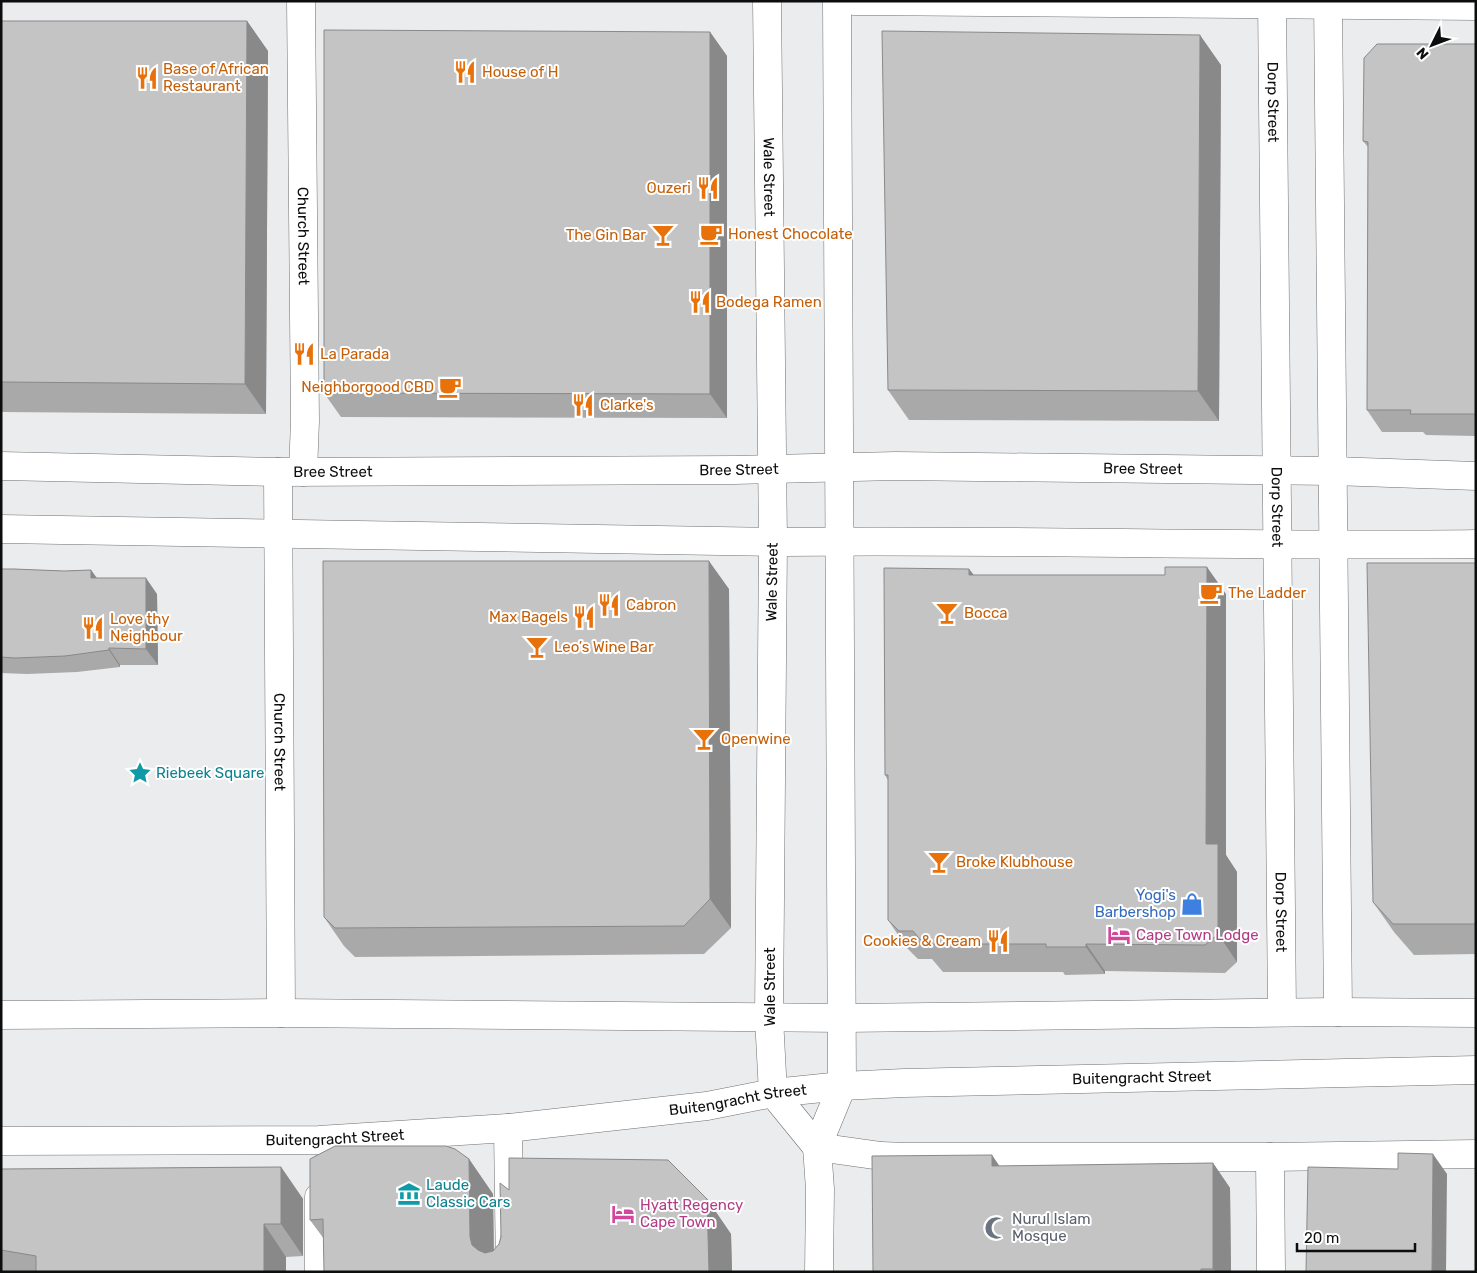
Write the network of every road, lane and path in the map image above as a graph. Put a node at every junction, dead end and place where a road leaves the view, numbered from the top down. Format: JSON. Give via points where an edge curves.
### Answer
{"nodes":[{"id":1,"x":301,"y":1,"type":"edge"},
{"id":2,"x":767,"y":1,"type":"edge"},
{"id":3,"x":837,"y":1,"type":"edge"},
{"id":4,"x":854,"y":1,"type":"edge"},
{"id":5,"x":1272,"y":2,"type":"edge"},
{"id":6,"x":1328,"y":3,"type":"edge"},
{"id":7,"x":1476,"y":6,"type":"edge"},
{"id":8,"x":1,"y":466,"type":"edge"},
{"id":9,"x":840,"y":466,"type":"junction"},
{"id":10,"x":772,"y":469,"type":"junction"},
{"id":11,"x":1277,"y":471,"type":"junction"},
{"id":12,"x":1333,"y":471,"type":"junction"},
{"id":13,"x":291,"y":472,"type":"junction"},
{"id":14,"x":1476,"y":476,"type":"edge"},
{"id":15,"x":1,"y":529,"type":"edge"},
{"id":16,"x":278,"y":534,"type":"junction"},
{"id":17,"x":773,"y":542,"type":"junction"},
{"id":18,"x":840,"y":542,"type":"junction"},
{"id":19,"x":1476,"y":544,"type":"edge"},
{"id":20,"x":1277,"y":545,"type":"junction"},
{"id":21,"x":1333,"y":546,"type":"junction"},
{"id":22,"x":1282,"y":1012,"type":"junction"},
{"id":23,"x":1338,"y":1012,"type":"junction"},
{"id":24,"x":281,"y":1013,"type":"junction"},
{"id":25,"x":1476,"y":1013,"type":"edge"},
{"id":26,"x":1,"y":1015,"type":"edge"},
{"id":27,"x":769,"y":1018,"type":"junction"},
{"id":28,"x":842,"y":1018,"type":"junction"},
{"id":29,"x":1476,"y":1070,"type":"edge"},
{"id":30,"x":842,"y":1086,"type":"junction"},
{"id":31,"x":773,"y":1094,"type":"junction"},
{"id":32,"x":508,"y":1128,"type":"junction"},
{"id":33,"x":320,"y":1140,"type":"junction"},
{"id":34,"x":1,"y":1141,"type":"edge"},
{"id":35,"x":817,"y":1147,"type":"junction"},
{"id":36,"x":1476,"y":1154,"type":"edge"},
{"id":37,"x":1270,"y":1157,"type":"junction"},
{"id":38,"x":319,"y":1272,"type":"edge"},
{"id":39,"x":510,"y":1272,"type":"edge"},
{"id":40,"x":820,"y":1272,"type":"edge"},
{"id":41,"x":1271,"y":1272,"type":"edge"}],
"edges":[{"from":1,"to":13,"type":"street","name":"Church Street","via":[[305,421]]},
{"from":2,"to":10,"type":"street","name":"Wale Street"},
{"from":3,"to":9,"type":"street"},
{"from":4,"to":5,"type":"street"},
{"from":5,"to":6,"type":"street"},
{"from":5,"to":11,"type":"street","name":"Dorp Street"},
{"from":6,"to":7,"type":"street"},
{"from":6,"to":12,"type":"street"},
{"from":8,"to":13,"type":"street","name":"Bree Street"},
{"from":9,"to":10,"type":"street","name":"Bree Street"},
{"from":9,"to":11,"type":"street","name":"Bree Street"},
{"from":9,"to":18,"type":"street"},
{"from":10,"to":13,"type":"street","name":"Bree Street"},
{"from":10,"to":17,"type":"street","name":"Wale Street"},
{"from":11,"to":12,"type":"street","name":"Bree Street"},
{"from":11,"to":20,"type":"street","name":"Dorp Street"},
{"from":12,"to":14,"type":"street","name":"Bree Street"},
{"from":12,"to":21,"type":"street"},
{"from":13,"to":16,"type":"street","name":"Church Street"},
{"from":15,"to":16,"type":"street"},
{"from":16,"to":17,"type":"street"},
{"from":16,"to":24,"type":"street","name":"Church Street"},
{"from":17,"to":18,"type":"street"},
{"from":17,"to":27,"type":"street","name":"Wale Street"},
{"from":18,"to":20,"type":"street"},
{"from":18,"to":28,"type":"street"},
{"from":19,"to":21,"type":"street"},
{"from":20,"to":21,"type":"street"},
{"from":20,"to":22,"type":"street","name":"Dorp Street"},
{"from":21,"to":23,"type":"street"},
{"from":22,"to":23,"type":"street"},
{"from":22,"to":28,"type":"street"},
{"from":23,"to":25,"type":"street"},
{"from":24,"to":26,"type":"street"},
{"from":24,"to":27,"type":"street"},
{"from":27,"to":28,"type":"street"},
{"from":27,"to":31,"type":"street","name":"Wale Street"},
{"from":28,"to":30,"type":"street"},
{"from":29,"to":30,"type":"street","name":"Buitengracht Street"},
{"from":30,"to":31,"type":"street","name":"Buitengracht Street"},
{"from":30,"to":35,"type":"street"},
{"from":31,"to":32,"type":"street","name":"Buitengracht Street","via":[[707,1106]]},
{"from":31,"to":35,"type":"street"},
{"from":32,"to":33,"type":"street","name":"Buitengracht Street"},
{"from":32,"to":39,"type":"street"},
{"from":33,"to":34,"type":"street","name":"Buitengracht Street"},
{"from":33,"to":38,"type":"street"},
{"from":35,"to":37,"type":"street","via":[[906,1157]]},
{"from":35,"to":40,"type":"street"},
{"from":36,"to":37,"type":"street"},
{"from":37,"to":41,"type":"street"}]}
